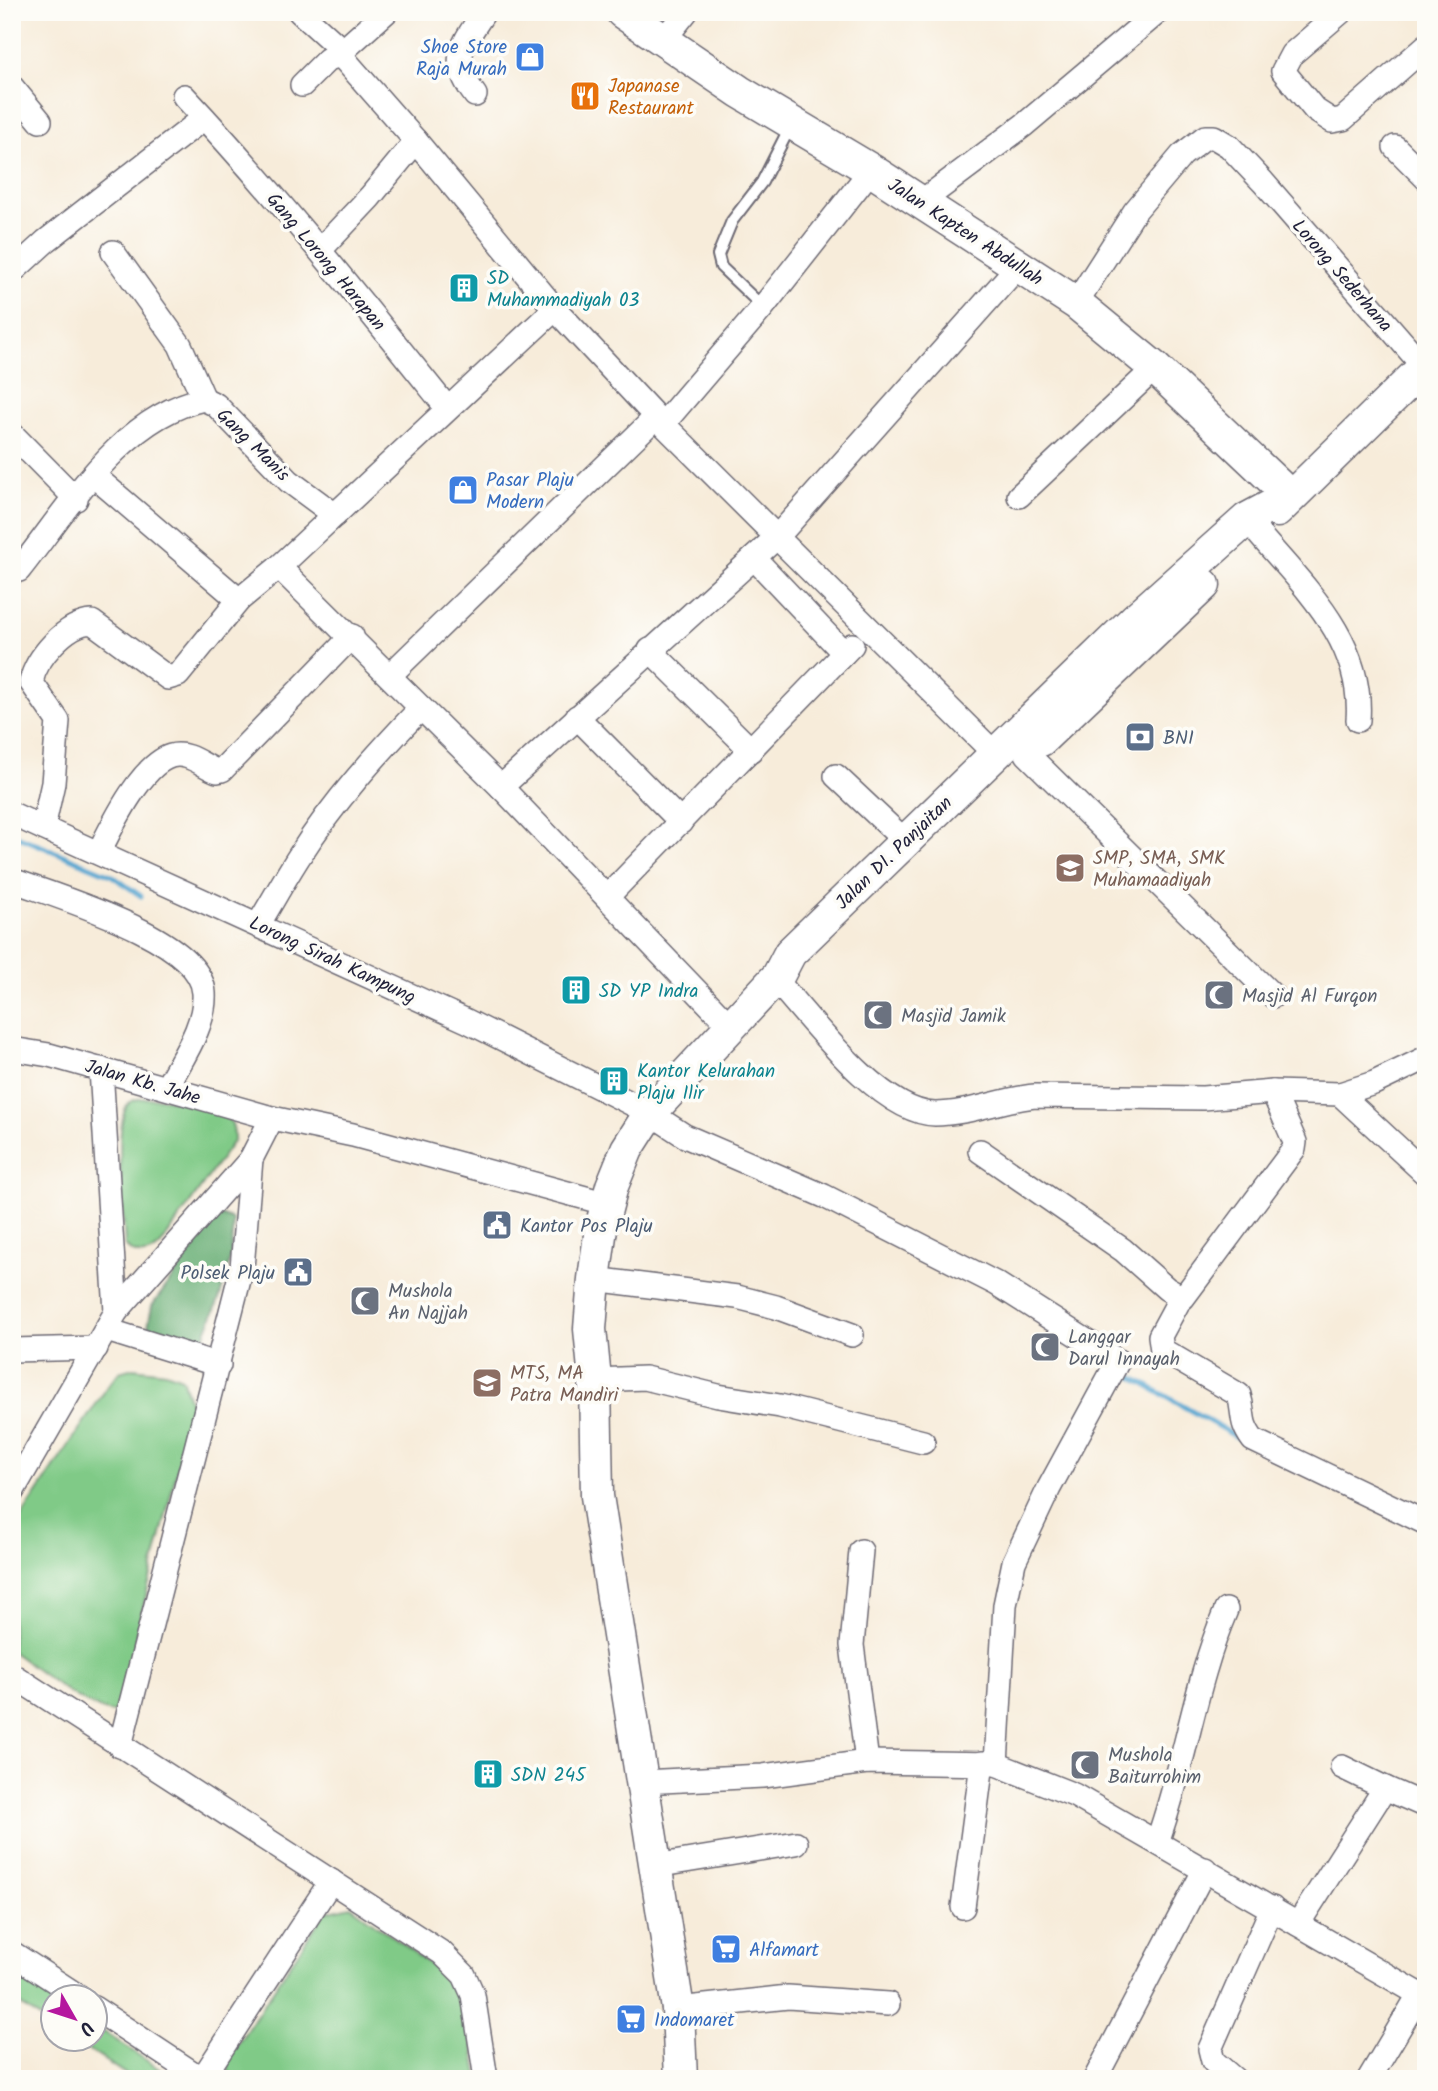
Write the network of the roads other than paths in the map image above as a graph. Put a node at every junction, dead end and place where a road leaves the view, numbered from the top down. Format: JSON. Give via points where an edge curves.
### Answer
{"nodes":[{"id":1,"x":300,"y":12,"type":"edge"},
{"id":2,"x":386,"y":12,"type":"edge"},
{"id":3,"x":484,"y":12,"type":"edge"},
{"id":4,"x":622,"y":12,"type":"edge"},
{"id":5,"x":686,"y":12,"type":"edge"},
{"id":6,"x":1158,"y":12,"type":"edge"},
{"id":7,"x":1330,"y":15,"type":"edge"},
{"id":8,"x":664,"y":38,"type":"junction"},
{"id":9,"x":1426,"y":46,"type":"edge"},
{"id":10,"x":343,"y":53,"type":"junction"},
{"id":11,"x":302,"y":85,"type":"dead end"},
{"id":12,"x":12,"y":87,"type":"edge"},
{"id":13,"x":475,"y":95,"type":"dead end"},
{"id":14,"x":184,"y":96,"type":"dead end"},
{"id":15,"x":204,"y":118,"type":"junction"},
{"id":16,"x":40,"y":121,"type":"dead end"},
{"id":17,"x":791,"y":124,"type":"junction"},
{"id":18,"x":416,"y":141,"type":"junction"},
{"id":19,"x":1395,"y":147,"type":"dead end"},
{"id":20,"x":871,"y":170,"type":"junction"},
{"id":21,"x":1426,"y":178,"type":"edge"},
{"id":22,"x":921,"y":202,"type":"junction"},
{"id":23,"x":320,"y":250,"type":"junction"},
{"id":24,"x":113,"y":252,"type":"dead end"},
{"id":25,"x":1020,"y":264,"type":"junction"},
{"id":26,"x":12,"y":272,"type":"edge"},
{"id":27,"x":1076,"y":303,"type":"junction"},
{"id":28,"x":762,"y":307,"type":"junction"},
{"id":29,"x":555,"y":309,"type":"junction"},
{"id":30,"x":1425,"y":366,"type":"edge"},
{"id":31,"x":1155,"y":368,"type":"junction"},
{"id":32,"x":204,"y":399,"type":"junction"},
{"id":33,"x":447,"y":408,"type":"junction"},
{"id":34,"x":660,"y":421,"type":"junction"},
{"id":35,"x":12,"y":434,"type":"edge"},
{"id":36,"x":94,"y":476,"type":"junction"},
{"id":37,"x":1286,"y":492,"type":"junction"},
{"id":38,"x":1019,"y":496,"type":"dead end"},
{"id":39,"x":76,"y":499,"type":"junction"},
{"id":40,"x":335,"y":515,"type":"junction"},
{"id":41,"x":1258,"y":533,"type":"junction"},
{"id":42,"x":778,"y":536,"type":"junction"},
{"id":43,"x":754,"y":558,"type":"junction"},
{"id":44,"x":279,"y":567,"type":"junction"},
{"id":45,"x":19,"y":570,"type":"dead end"},
{"id":46,"x":239,"y":600,"type":"junction"},
{"id":47,"x":352,"y":636,"type":"junction"},
{"id":48,"x":650,"y":650,"type":"junction"},
{"id":49,"x":390,"y":675,"type":"junction"},
{"id":50,"x":421,"y":708,"type":"junction"},
{"id":51,"x":577,"y":717,"type":"junction"},
{"id":52,"x":1357,"y":720,"type":"dead end"},
{"id":53,"x":751,"y":750,"type":"junction"},
{"id":54,"x":1027,"y":754,"type":"junction"},
{"id":55,"x":996,"y":755,"type":"junction"},
{"id":56,"x":836,"y":776,"type":"dead end"},
{"id":57,"x":501,"y":787,"type":"junction"},
{"id":58,"x":12,"y":814,"type":"edge"},
{"id":59,"x":681,"y":822,"type":"junction"},
{"id":60,"x":43,"y":828,"type":"junction"},
{"id":61,"x":905,"y":841,"type":"junction"},
{"id":62,"x":99,"y":852,"type":"junction"},
{"id":63,"x":12,"y":880,"type":"edge"},
{"id":64,"x":607,"y":897,"type":"junction"},
{"id":65,"x":258,"y":925,"type":"junction"},
{"id":66,"x":776,"y":977,"type":"junction"},
{"id":67,"x":1273,"y":996,"type":"dead end"},
{"id":68,"x":729,"y":1025,"type":"junction"},
{"id":69,"x":12,"y":1049,"type":"edge"},
{"id":70,"x":1426,"y":1058,"type":"edge"},
{"id":71,"x":101,"y":1069,"type":"junction"},
{"id":72,"x":167,"y":1087,"type":"junction"},
{"id":73,"x":1273,"y":1092,"type":"junction"},
{"id":74,"x":1340,"y":1094,"type":"junction"},
{"id":75,"x":650,"y":1113,"type":"junction"},
{"id":76,"x":272,"y":1118,"type":"junction"},
{"id":77,"x":980,"y":1151,"type":"dead end"},
{"id":78,"x":251,"y":1159,"type":"junction"},
{"id":79,"x":1426,"y":1174,"type":"edge"},
{"id":80,"x":608,"y":1204,"type":"junction"},
{"id":81,"x":594,"y":1279,"type":"junction"},
{"id":82,"x":1181,"y":1298,"type":"junction"},
{"id":83,"x":106,"y":1330,"type":"junction"},
{"id":84,"x":852,"y":1335,"type":"dead end"},
{"id":85,"x":12,"y":1350,"type":"edge"},
{"id":86,"x":219,"y":1365,"type":"junction"},
{"id":87,"x":595,"y":1380,"type":"junction"},
{"id":88,"x":923,"y":1442,"type":"dead end"},
{"id":89,"x":12,"y":1492,"type":"edge"},
{"id":90,"x":1426,"y":1523,"type":"edge"},
{"id":91,"x":862,"y":1551,"type":"dead end"},
{"id":92,"x":1226,"y":1610,"type":"dead end"},
{"id":93,"x":12,"y":1675,"type":"edge"},
{"id":94,"x":120,"y":1746,"type":"junction"},
{"id":95,"x":867,"y":1762,"type":"junction"},
{"id":96,"x":989,"y":1764,"type":"junction"},
{"id":97,"x":1342,"y":1767,"type":"dead end"},
{"id":98,"x":642,"y":1782,"type":"junction"},
{"id":99,"x":1385,"y":1788,"type":"junction"},
{"id":100,"x":1426,"y":1806,"type":"edge"},
{"id":101,"x":1157,"y":1842,"type":"junction"},
{"id":102,"x":796,"y":1843,"type":"dead end"},
{"id":103,"x":655,"y":1866,"type":"junction"},
{"id":104,"x":1205,"y":1869,"type":"junction"},
{"id":105,"x":331,"y":1881,"type":"junction"},
{"id":106,"x":963,"y":1907,"type":"dead end"},
{"id":107,"x":1272,"y":1909,"type":"junction"},
{"id":108,"x":1298,"y":1924,"type":"junction"},
{"id":109,"x":12,"y":1953,"type":"edge"},
{"id":110,"x":56,"y":1982,"type":"edge"},
{"id":111,"x":1422,"y":1996,"type":"edge"},
{"id":112,"x":888,"y":2004,"type":"dead end"},
{"id":113,"x":678,"y":2009,"type":"junction"},
{"id":114,"x":108,"y":2017,"type":"edge"},
{"id":115,"x":202,"y":2079,"type":"edge"},
{"id":116,"x":486,"y":2079,"type":"edge"},
{"id":117,"x":681,"y":2079,"type":"edge"},
{"id":118,"x":1096,"y":2079,"type":"edge"},
{"id":119,"x":1234,"y":2079,"type":"edge"},
{"id":120,"x":1369,"y":2079,"type":"edge"}],
"edges":[{"from":1,"to":10,"type":"street"},
{"from":2,"to":10,"type":"street"},
{"from":3,"to":13,"type":"street","via":[[459,55],[460,71]]},
{"from":4,"to":8,"type":"main road","name":"Jalan Kapten Abdullah"},
{"from":5,"to":8,"type":"street"},
{"from":6,"to":22,"type":"street","via":[[1024,125]]},
{"from":7,"to":9,"type":"street","via":[[1292,54],[1283,71],[1315,110],[1332,121],[1343,118]]},
{"from":8,"to":17,"type":"main road","name":"Jalan Kapten Abdullah"},
{"from":10,"to":11,"type":"street","via":[[328,59]]},
{"from":10,"to":18,"type":"street","via":[[345,61]]},
{"from":12,"to":16,"type":"street"},
{"from":14,"to":15,"type":"street","name":"Gang Lorong Harapan"},
{"from":15,"to":23,"type":"street","name":"Gang Lorong Harapan"},
{"from":15,"to":26,"type":"street"},
{"from":17,"to":20,"type":"main road","name":"Jalan Kapten Abdullah"},
{"from":17,"to":28,"type":"lane","via":[[718,255],[721,267]]},
{"from":18,"to":23,"type":"street"},
{"from":18,"to":29,"type":"street"},
{"from":19,"to":21,"type":"street"},
{"from":20,"to":22,"type":"main road","name":"Jalan Kapten Abdullah"},
{"from":20,"to":28,"type":"street"},
{"from":22,"to":25,"type":"main road","name":"Jalan Kapten Abdullah"},
{"from":23,"to":33,"type":"street","name":"Gang Lorong Harapan"},
{"from":24,"to":32,"type":"street","via":[[180,345]]},
{"from":25,"to":27,"type":"main road","name":"Jalan Kapten Abdullah"},
{"from":25,"to":42,"type":"street"},
{"from":27,"to":30,"type":"street","name":"Lorong Sederhana","via":[[1135,211],[1182,155],[1210,136],[1223,140]]},
{"from":27,"to":31,"type":"main road","name":"Jalan Kapten Abdullah"},
{"from":28,"to":34,"type":"street"},
{"from":29,"to":33,"type":"street"},
{"from":29,"to":34,"type":"street"},
{"from":30,"to":37,"type":"main road"},
{"from":31,"to":37,"type":"main road","name":"Jalan Kapten Abdullah"},
{"from":31,"to":38,"type":"street"},
{"from":32,"to":36,"type":"street","name":"Gang Manis","via":[[142,428]]},
{"from":32,"to":40,"type":"street","name":"Gang Manis","via":[[216,405],[289,481]]},
{"from":33,"to":40,"type":"street"},
{"from":34,"to":42,"type":"street"},
{"from":34,"to":49,"type":"street"},
{"from":35,"to":39,"type":"street"},
{"from":36,"to":39,"type":"street","name":"Gang Manis"},
{"from":36,"to":46,"type":"street"},
{"from":37,"to":41,"type":"main road"},
{"from":37,"to":55,"type":"main road","name":"Jalan DI. Panjaitan","via":[[1247,519],[1135,619]]},
{"from":39,"to":45,"type":"street","name":"Gang Manis"},
{"from":40,"to":44,"type":"street"},
{"from":41,"to":52,"type":"street","via":[[1326,612],[1343,642],[1359,698]]},
{"from":41,"to":54,"type":"main road"},
{"from":42,"to":43,"type":"street"},
{"from":42,"to":55,"type":"street"},
{"from":43,"to":48,"type":"street"},
{"from":43,"to":53,"type":"street","via":[[848,649]]},
{"from":44,"to":46,"type":"street"},
{"from":44,"to":47,"type":"street"},
{"from":46,"to":60,"type":"street","via":[[173,678],[92,622],[82,622],[56,642],[31,682],[58,721],[53,783]]},
{"from":47,"to":49,"type":"street"},
{"from":47,"to":62,"type":"street","via":[[222,770],[187,757],[170,756],[158,765],[125,801]]},
{"from":48,"to":51,"type":"street"},
{"from":48,"to":53,"type":"street"},
{"from":49,"to":50,"type":"street"},
{"from":50,"to":57,"type":"street"},
{"from":50,"to":65,"type":"street","via":[[373,758],[330,813]]},
{"from":51,"to":57,"type":"street"},
{"from":51,"to":59,"type":"street"},
{"from":53,"to":59,"type":"street"},
{"from":54,"to":66,"type":"main road","via":[[800,963]]},
{"from":54,"to":67,"type":"street"},
{"from":55,"to":61,"type":"main road","name":"Jalan DI. Panjaitan"},
{"from":56,"to":61,"type":"street"},
{"from":57,"to":64,"type":"street"},
{"from":58,"to":60,"type":"street","name":"Lorong Sirah Kampung"},
{"from":59,"to":64,"type":"street"},
{"from":60,"to":62,"type":"street","name":"Lorong Sirah Kampung"},
{"from":61,"to":66,"type":"main road","name":"Jalan DI. Panjaitan","via":[[790,953]]},
{"from":62,"to":65,"type":"street","name":"Lorong Sirah Kampung"},
{"from":63,"to":72,"type":"street","via":[[140,931],[196,971],[204,990],[203,1008]]},
{"from":64,"to":68,"type":"street"},
{"from":65,"to":75,"type":"street","name":"Lorong Sirah Kampung","via":[[467,1021]]},
{"from":66,"to":68,"type":"main road","name":"Jalan DI. Panjaitan"},
{"from":66,"to":73,"type":"street","via":[[868,1083],[911,1108],[933,1114],[1035,1096],[1203,1098]]},
{"from":68,"to":75,"type":"main road","name":"Jalan DI. Panjaitan"},
{"from":69,"to":71,"type":"street","name":"Jalan Kb. Jahe"},
{"from":70,"to":74,"type":"street"},
{"from":71,"to":72,"type":"street","name":"Jalan Kb. Jahe"},
{"from":71,"to":83,"type":"street"},
{"from":72,"to":76,"type":"street","name":"Jalan Kb. Jahe"},
{"from":73,"to":74,"type":"street"},
{"from":73,"to":82,"type":"street","via":[[1295,1142],[1293,1149]]},
{"from":74,"to":79,"type":"street"},
{"from":75,"to":80,"type":"main road","name":"Jalan DI. Panjaitan","via":[[627,1149]]},
{"from":75,"to":96,"type":"street","name":"Lorong Sirah Kampung","via":[[685,1136],[812,1191],[997,1283],[1118,1361],[1014,1562],[1005,1605]]},
{"from":76,"to":78,"type":"street"},
{"from":76,"to":80,"type":"street","name":"Jalan Kb. Jahe","via":[[353,1135]]},
{"from":77,"to":82,"type":"street","via":[[1123,1250]]},
{"from":78,"to":83,"type":"street"},
{"from":78,"to":86,"type":"street","via":[[242,1268]]},
{"from":80,"to":81,"type":"main road","name":"Jalan DI. Panjaitan"},
{"from":81,"to":84,"type":"street","via":[[737,1297]]},
{"from":81,"to":87,"type":"main road","name":"Jalan DI. Panjaitan","via":[[590,1329]]},
{"from":82,"to":90,"type":"street","via":[[1160,1336],[1162,1349],[1239,1395],[1241,1419],[1254,1440]]},
{"from":83,"to":85,"type":"street"},
{"from":83,"to":86,"type":"street"},
{"from":83,"to":89,"type":"street"},
{"from":86,"to":94,"type":"street"},
{"from":87,"to":88,"type":"street","via":[[645,1378]]},
{"from":87,"to":98,"type":"main road","name":"Jalan DI. Panjaitan","via":[[597,1496]]},
{"from":91,"to":95,"type":"street","via":[[852,1645]]},
{"from":92,"to":101,"type":"street","via":[[1208,1651],[1179,1775]]},
{"from":93,"to":94,"type":"street"},
{"from":94,"to":105,"type":"street"},
{"from":95,"to":96,"type":"street"},
{"from":95,"to":98,"type":"street","via":[[763,1776]]},
{"from":96,"to":101,"type":"street","via":[[1074,1795]]},
{"from":96,"to":106,"type":"street"},
{"from":97,"to":99,"type":"street"},
{"from":98,"to":103,"type":"main road","name":"Jalan DI. Panjaitan"},
{"from":99,"to":100,"type":"street"},
{"from":99,"to":108,"type":"street"},
{"from":101,"to":104,"type":"street"},
{"from":102,"to":103,"type":"street"},
{"from":103,"to":113,"type":"main road","name":"Jalan DI. Panjaitan"},
{"from":104,"to":107,"type":"street"},
{"from":104,"to":118,"type":"street"},
{"from":105,"to":115,"type":"street"},
{"from":105,"to":116,"type":"street","via":[[423,1938],[464,1975],[477,2011]]},
{"from":107,"to":108,"type":"street"},
{"from":107,"to":119,"type":"street","via":[[1210,2049],[1213,2061]]},
{"from":108,"to":111,"type":"street"},
{"from":109,"to":110,"type":"street"},
{"from":111,"to":120,"type":"street"},
{"from":112,"to":113,"type":"street","via":[[788,1997]]},
{"from":113,"to":117,"type":"main road","name":"Jalan DI. Panjaitan"},
{"from":114,"to":115,"type":"street"}]}
